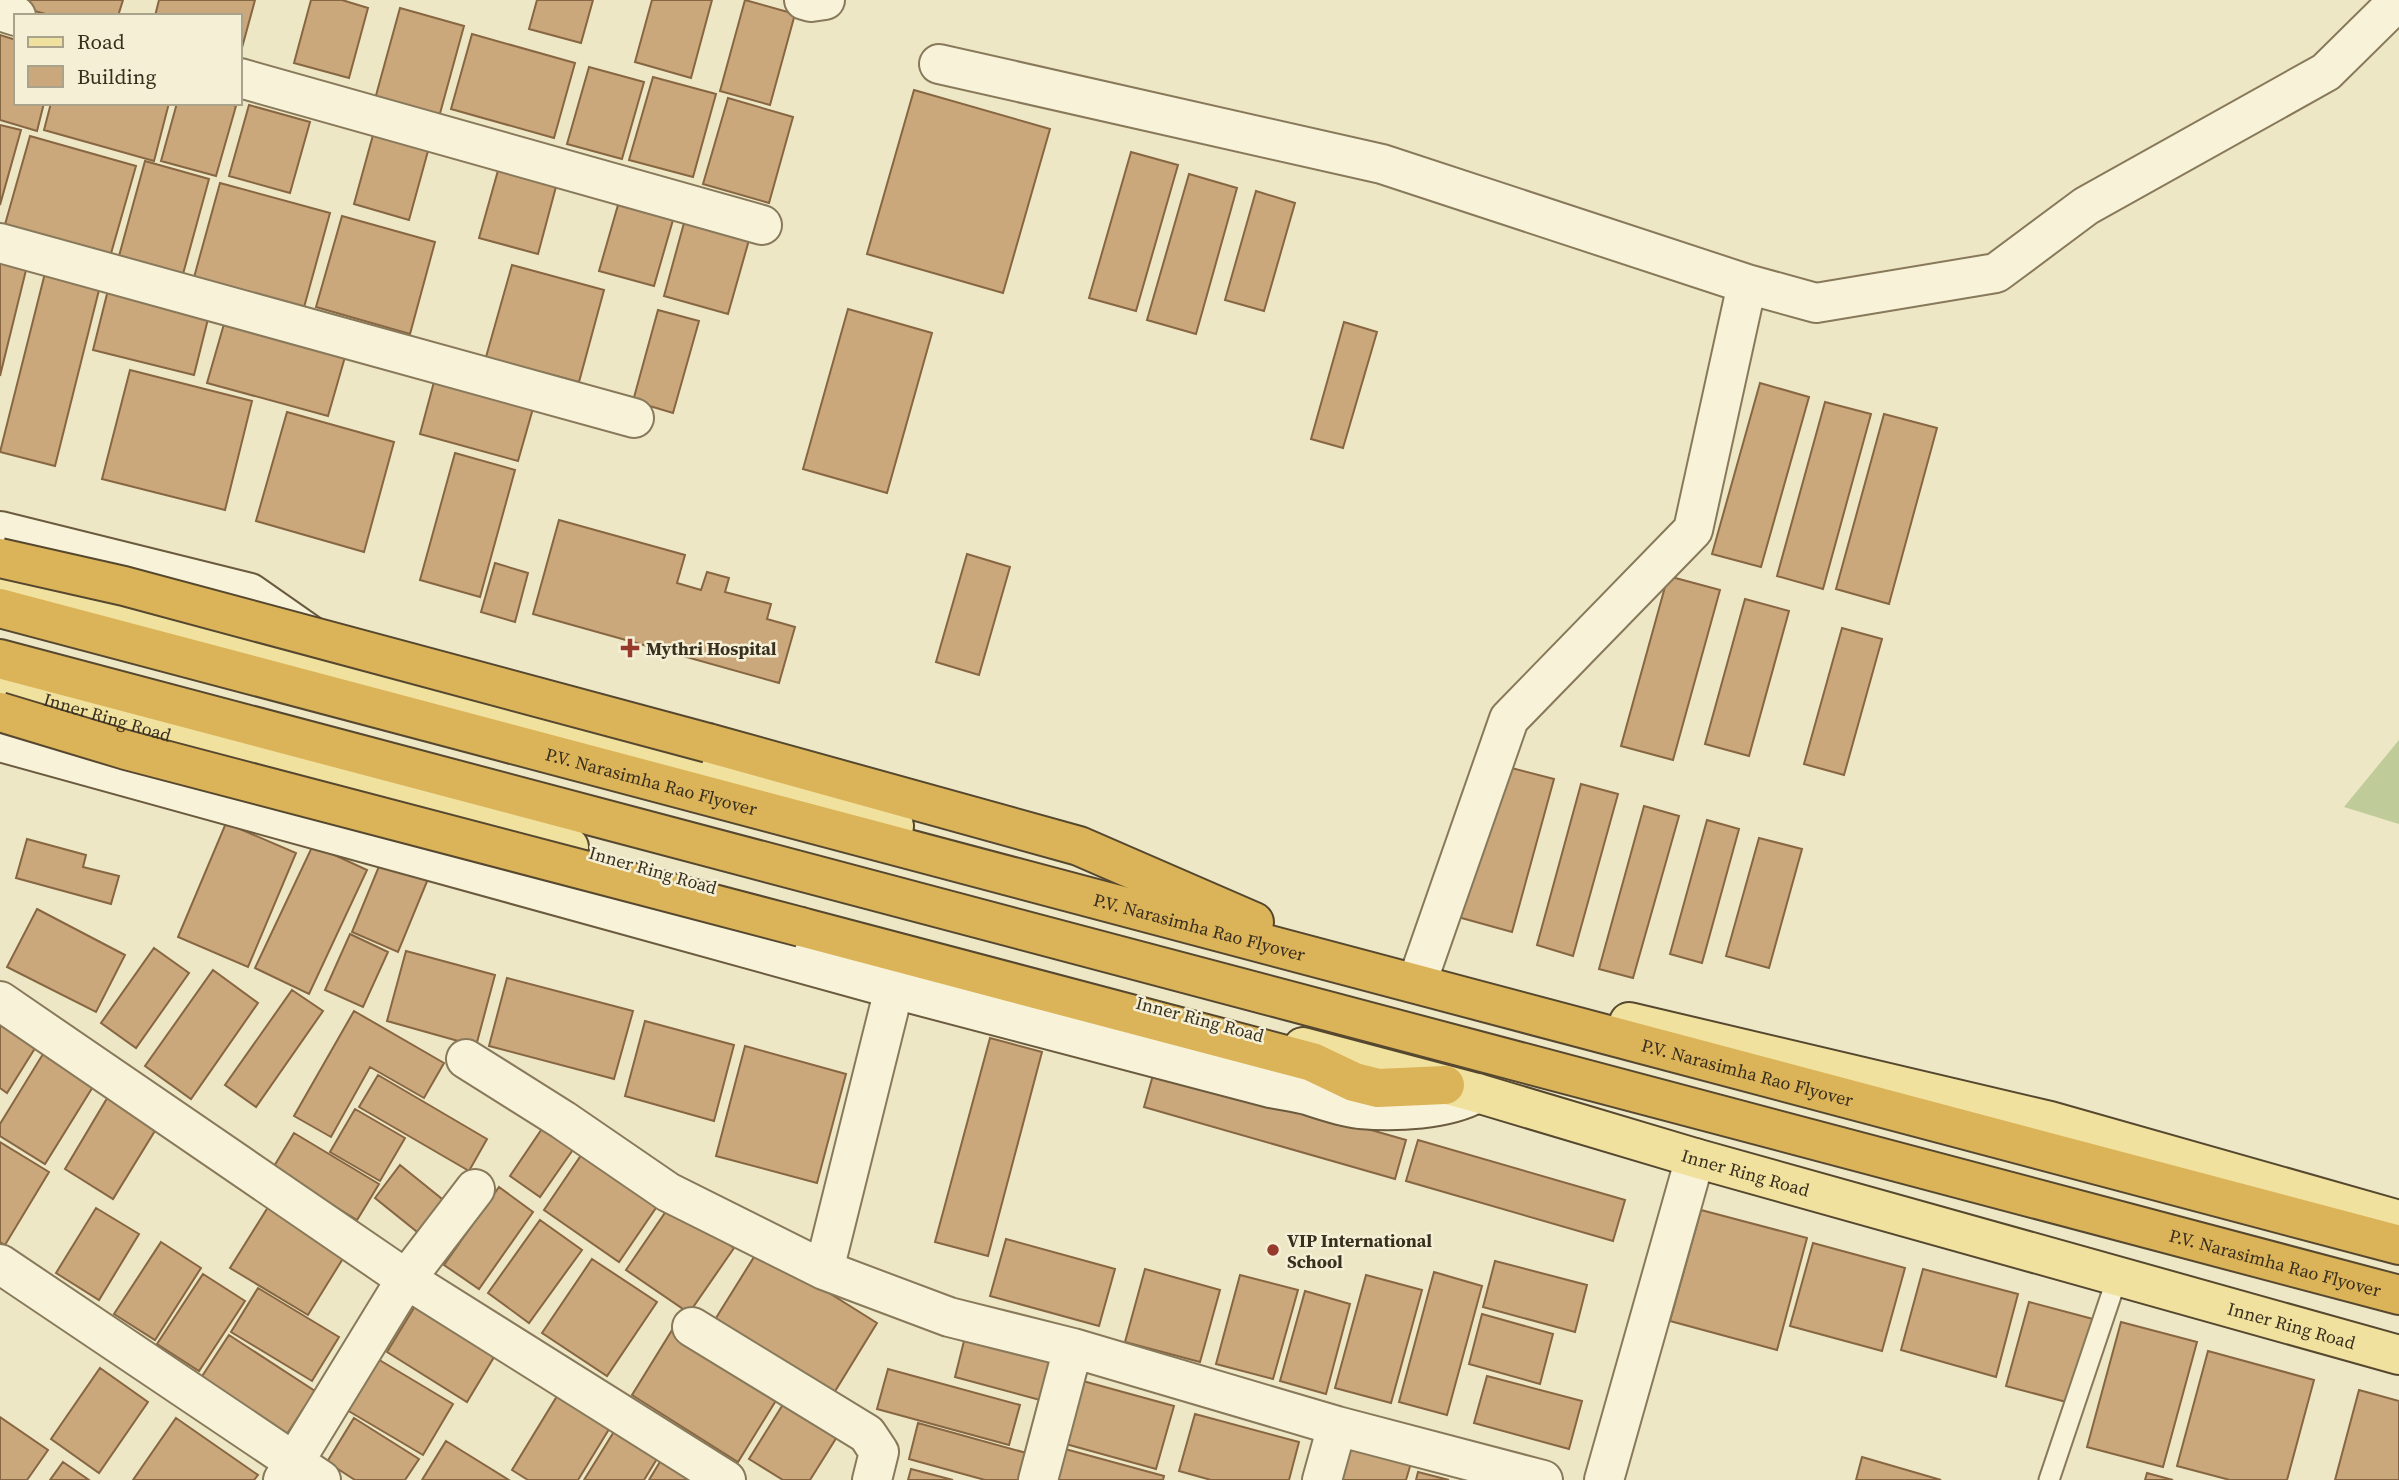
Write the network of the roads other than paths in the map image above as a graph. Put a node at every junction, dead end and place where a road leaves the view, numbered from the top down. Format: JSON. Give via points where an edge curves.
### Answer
{"nodes":[{"id":1,"x":804,"y":0,"type":"edge"},
{"id":2,"x":825,"y":0,"type":"edge"},
{"id":3,"x":2399,"y":0,"type":"edge"},
{"id":4,"x":939,"y":64,"type":"dead end"},
{"id":5,"x":242,"y":79,"type":"edge"},
{"id":6,"x":762,"y":225,"type":"dead end"},
{"id":7,"x":0,"y":243,"type":"edge"},
{"id":8,"x":1747,"y":285,"type":"junction"},
{"id":9,"x":634,"y":418,"type":"dead end"},
{"id":10,"x":0,"y":531,"type":"edge"},
{"id":11,"x":0,"y":558,"type":"edge"},
{"id":12,"x":0,"y":589,"type":"edge"},
{"id":13,"x":0,"y":608,"type":"edge"},
{"id":14,"x":379,"y":683,"type":"junction"},
{"id":15,"x":2,"y":693,"type":"edge"},
{"id":16,"x":0,"y":741,"type":"edge"},
{"id":17,"x":1298,"y":942,"type":"junction"},
{"id":18,"x":1420,"y":974,"type":"junction"},
{"id":19,"x":894,"y":989,"type":"junction"},
{"id":20,"x":0,"y":1001,"type":"edge"},
{"id":21,"x":466,"y":1059,"type":"dead end"},
{"id":22,"x":1461,"y":1089,"type":"junction"},
{"id":23,"x":1695,"y":1158,"type":"junction"},
{"id":24,"x":475,"y":1189,"type":"dead end"},
{"id":25,"x":2399,"y":1220,"type":"edge"},
{"id":26,"x":2399,"y":1245,"type":"edge"},
{"id":27,"x":0,"y":1264,"type":"edge"},
{"id":28,"x":824,"y":1270,"type":"junction"},
{"id":29,"x":2118,"y":1275,"type":"junction"},
{"id":30,"x":406,"y":1279,"type":"junction"},
{"id":31,"x":2399,"y":1295,"type":"edge"},
{"id":32,"x":692,"y":1327,"type":"dead end"},
{"id":33,"x":1073,"y":1348,"type":"junction"},
{"id":34,"x":2399,"y":1355,"type":"edge"},
{"id":35,"x":1337,"y":1426,"type":"junction"},
{"id":36,"x":300,"y":1474,"type":"edge"},
{"id":37,"x":726,"y":1480,"type":"edge"},
{"id":38,"x":872,"y":1480,"type":"edge"},
{"id":39,"x":1038,"y":1480,"type":"edge"},
{"id":40,"x":1322,"y":1480,"type":"edge"},
{"id":41,"x":1543,"y":1480,"type":"edge"},
{"id":42,"x":1604,"y":1480,"type":"edge"},
{"id":43,"x":2049,"y":1480,"type":"edge"}],
"edges":[{"from":1,"to":2,"type":"street"},
{"from":3,"to":8,"type":"street","via":[[2326,72],[2086,206],[1997,273],[1816,303]]},
{"from":4,"to":8,"type":"street","via":[[1382,164]]},
{"from":5,"to":6,"type":"street"},
{"from":7,"to":9,"type":"street"},
{"from":8,"to":18,"type":"street","via":[[1693,530],[1509,719]]},
{"from":10,"to":14,"type":"street","via":[[250,593]]},
{"from":11,"to":17,"type":"highway","bridge":true,"via":[[124,586],[1079,846]]},
{"from":12,"to":14,"type":"main road"},
{"from":13,"to":26,"type":"highway","name":"P.V. Narasimha Rao Flyover"},
{"from":14,"to":17,"type":"main road"},
{"from":15,"to":22,"type":"main road","name":"Inner Ring Road"},
{"from":15,"to":22,"type":"highway","bridge":true,"via":[[126,750],[1312,1062],[1354,1082],[1378,1088]]},
{"from":15,"to":31,"type":"highway","name":"P.V. Narasimha Rao Flyover"},
{"from":16,"to":19,"type":"street"},
{"from":17,"to":18,"type":"main road"},
{"from":18,"to":25,"type":"main road","via":[[2050,1121]]},
{"from":19,"to":22,"type":"street","via":[[1360,1109],[1433,1108],[1462,1102]]},
{"from":19,"to":28,"type":"street"},
{"from":20,"to":30,"type":"street"},
{"from":21,"to":28,"type":"street","via":[[668,1192]]},
{"from":22,"to":23,"type":"main road","name":"Inner Ring Road"},
{"from":23,"to":29,"type":"main road","name":"Inner Ring Road"},
{"from":23,"to":42,"type":"street"},
{"from":24,"to":30,"type":"street"},
{"from":27,"to":36,"type":"street"},
{"from":28,"to":33,"type":"street","via":[[949,1317]]},
{"from":29,"to":34,"type":"main road","name":"Inner Ring Road"},
{"from":29,"to":43,"type":"lane"},
{"from":30,"to":36,"type":"street"},
{"from":30,"to":37,"type":"street"},
{"from":32,"to":38,"type":"street","via":[[867,1434],[879,1452]]},
{"from":33,"to":35,"type":"street"},
{"from":33,"to":39,"type":"street"},
{"from":35,"to":40,"type":"street"},
{"from":35,"to":41,"type":"street"}]}
